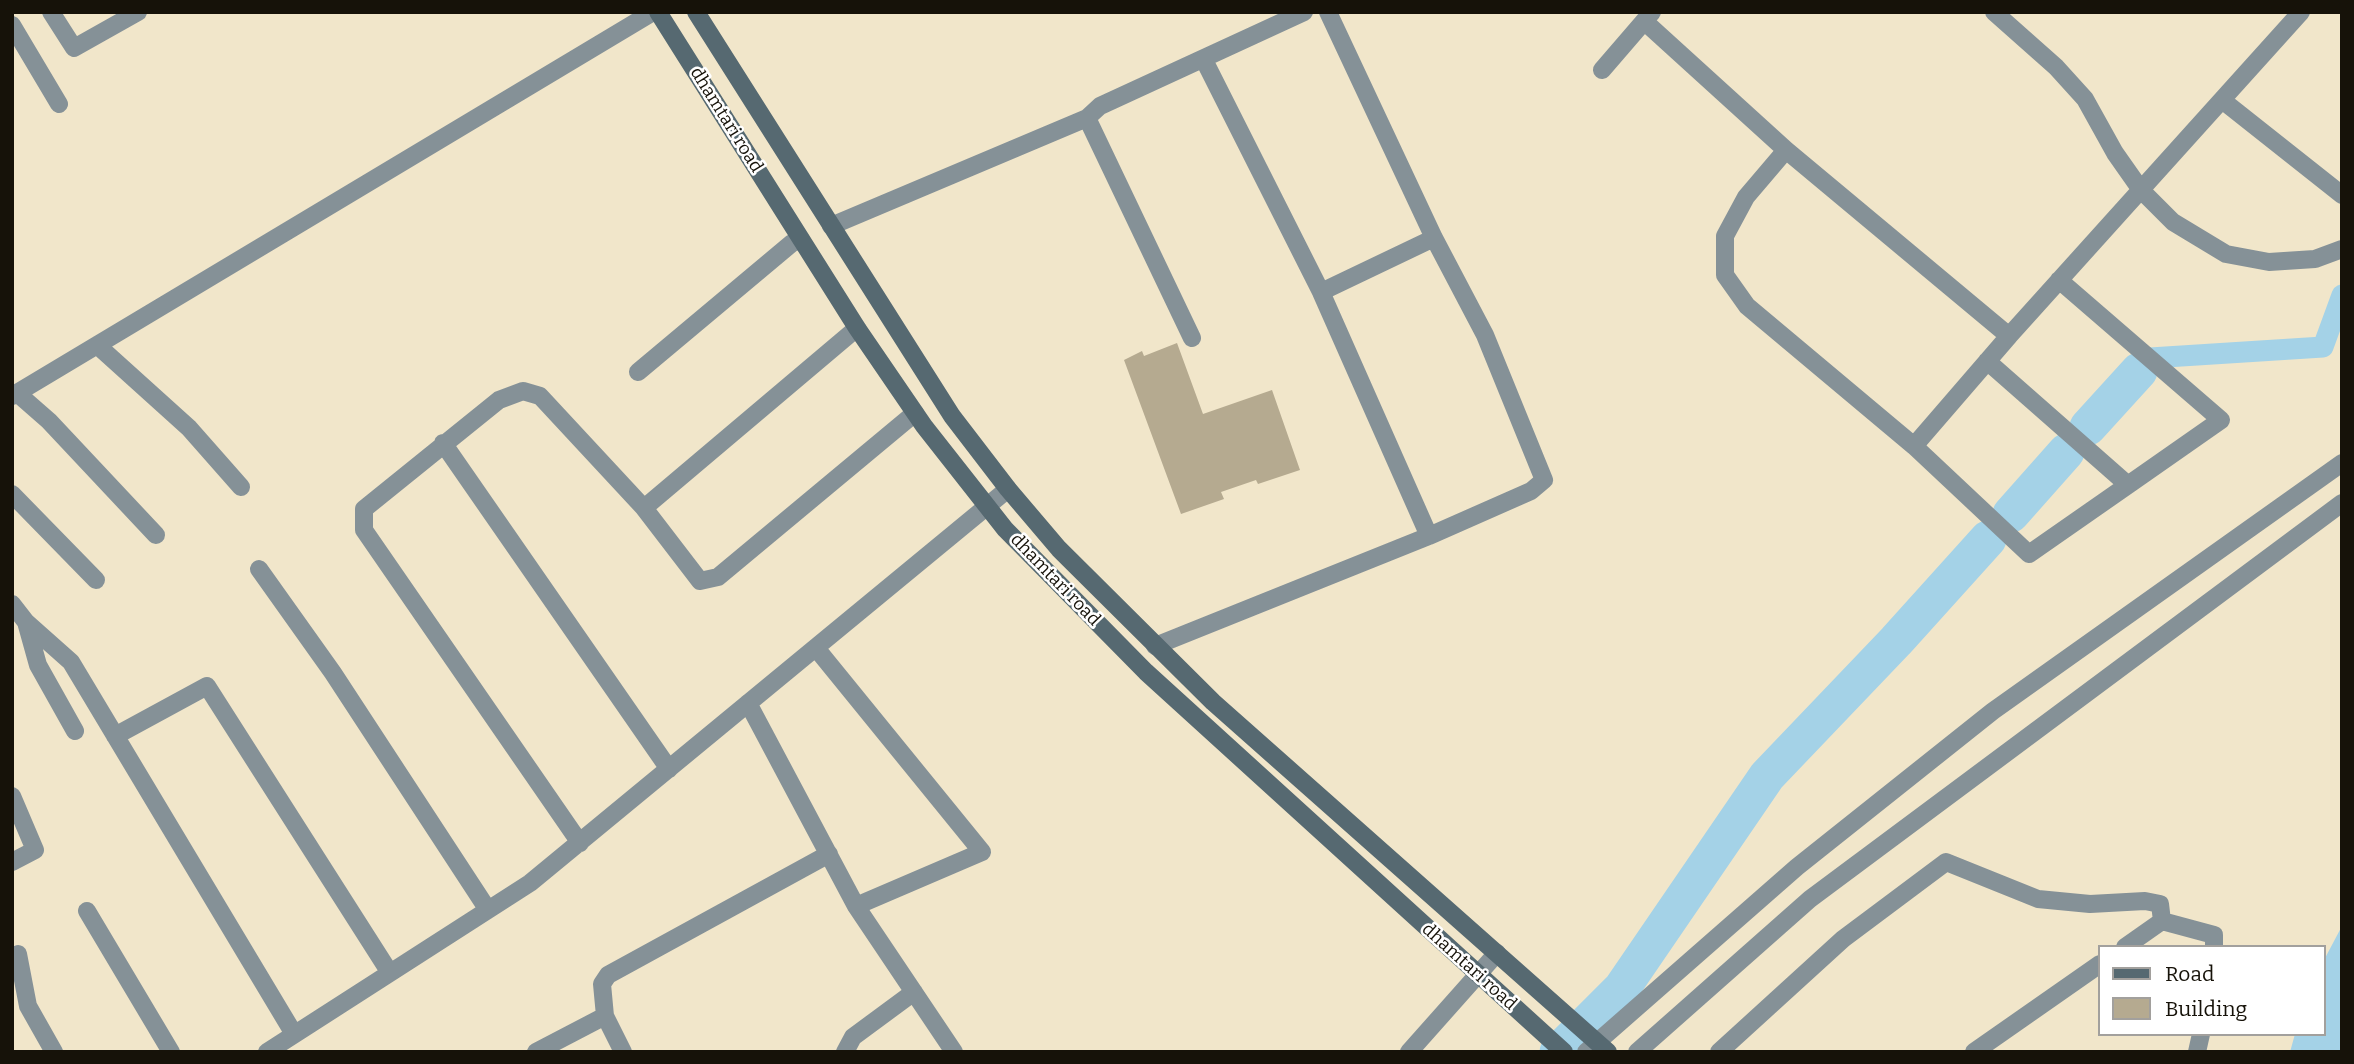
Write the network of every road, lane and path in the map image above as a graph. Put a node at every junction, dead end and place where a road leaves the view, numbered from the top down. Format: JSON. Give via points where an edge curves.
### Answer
{"nodes":[{"id":1,"x":22,"y":12,"type":"edge"},
{"id":2,"x":51,"y":12,"type":"edge"},
{"id":3,"x":138,"y":12,"type":"edge"},
{"id":4,"x":653,"y":12,"type":"edge"},
{"id":5,"x":659,"y":12,"type":"edge"},
{"id":6,"x":695,"y":12,"type":"edge"},
{"id":7,"x":1304,"y":12,"type":"edge"},
{"id":8,"x":1328,"y":12,"type":"edge"},
{"id":9,"x":1994,"y":12,"type":"edge"},
{"id":10,"x":2301,"y":12,"type":"edge"},
{"id":11,"x":117,"y":17,"type":"edge"},
{"id":12,"x":1648,"y":17,"type":"edge"},
{"id":13,"x":12,"y":18,"type":"edge"},
{"id":14,"x":12,"y":25,"type":"edge"},
{"id":15,"x":1204,"y":60,"type":"junction"},
{"id":16,"x":1602,"y":70,"type":"dead end"},
{"id":17,"x":2222,"y":100,"type":"junction"},
{"id":18,"x":59,"y":104,"type":"dead end"},
{"id":19,"x":1087,"y":118,"type":"junction"},
{"id":20,"x":1786,"y":150,"type":"junction"},
{"id":21,"x":2141,"y":190,"type":"junction"},
{"id":22,"x":2342,"y":195,"type":"edge"},
{"id":23,"x":831,"y":226,"type":"junction"},
{"id":24,"x":1434,"y":238,"type":"junction"},
{"id":25,"x":801,"y":240,"type":"junction"},
{"id":26,"x":2342,"y":249,"type":"edge"},
{"id":27,"x":2059,"y":280,"type":"junction"},
{"id":28,"x":1321,"y":292,"type":"junction"},
{"id":29,"x":856,"y":328,"type":"junction"},
{"id":30,"x":2008,"y":336,"type":"junction"},
{"id":31,"x":1192,"y":338,"type":"dead end"},
{"id":32,"x":97,"y":345,"type":"junction"},
{"id":33,"x":1987,"y":361,"type":"junction"},
{"id":34,"x":638,"y":372,"type":"dead end"},
{"id":35,"x":15,"y":395,"type":"edge"},
{"id":36,"x":915,"y":413,"type":"junction"},
{"id":37,"x":443,"y":443,"type":"junction"},
{"id":38,"x":1914,"y":446,"type":"junction"},
{"id":39,"x":2342,"y":463,"type":"edge"},
{"id":40,"x":2128,"y":485,"type":"junction"},
{"id":41,"x":241,"y":487,"type":"dead end"},
{"id":42,"x":1008,"y":489,"type":"junction"},
{"id":43,"x":12,"y":494,"type":"edge"},
{"id":44,"x":2342,"y":503,"type":"edge"},
{"id":45,"x":987,"y":506,"type":"junction"},
{"id":46,"x":643,"y":508,"type":"junction"},
{"id":47,"x":156,"y":535,"type":"dead end"},
{"id":48,"x":1429,"y":536,"type":"junction"},
{"id":49,"x":259,"y":569,"type":"dead end"},
{"id":50,"x":96,"y":580,"type":"dead end"},
{"id":51,"x":12,"y":604,"type":"edge"},
{"id":52,"x":26,"y":622,"type":"junction"},
{"id":53,"x":1155,"y":646,"type":"junction"},
{"id":54,"x":816,"y":648,"type":"junction"},
{"id":55,"x":748,"y":703,"type":"junction"},
{"id":56,"x":75,"y":731,"type":"dead end"},
{"id":57,"x":115,"y":736,"type":"junction"},
{"id":58,"x":669,"y":769,"type":"junction"},
{"id":59,"x":12,"y":796,"type":"edge"},
{"id":60,"x":580,"y":843,"type":"junction"},
{"id":61,"x":829,"y":854,"type":"junction"},
{"id":62,"x":12,"y":862,"type":"edge"},
{"id":63,"x":856,"y":906,"type":"junction"},
{"id":64,"x":488,"y":910,"type":"junction"},
{"id":65,"x":87,"y":911,"type":"dead end"},
{"id":66,"x":2162,"y":921,"type":"junction"},
{"id":67,"x":2128,"y":945,"type":"edge"},
{"id":68,"x":2214,"y":945,"type":"edge"},
{"id":69,"x":1497,"y":953,"type":"junction"},
{"id":70,"x":18,"y":954,"type":"dead end"},
{"id":71,"x":2098,"y":965,"type":"edge"},
{"id":72,"x":390,"y":973,"type":"junction"},
{"id":73,"x":1478,"y":975,"type":"junction"},
{"id":74,"x":914,"y":992,"type":"junction"},
{"id":75,"x":605,"y":1016,"type":"junction"},
{"id":76,"x":295,"y":1034,"type":"junction"},
{"id":77,"x":1596,"y":1047,"type":"edge"},
{"id":78,"x":54,"y":1052,"type":"edge"},
{"id":79,"x":171,"y":1052,"type":"edge"},
{"id":80,"x":267,"y":1052,"type":"edge"},
{"id":81,"x":536,"y":1052,"type":"edge"},
{"id":82,"x":623,"y":1052,"type":"edge"},
{"id":83,"x":845,"y":1052,"type":"edge"},
{"id":84,"x":954,"y":1052,"type":"edge"},
{"id":85,"x":1409,"y":1052,"type":"edge"},
{"id":86,"x":1564,"y":1052,"type":"edge"},
{"id":87,"x":1637,"y":1052,"type":"edge"},
{"id":88,"x":1719,"y":1052,"type":"edge"},
{"id":89,"x":1974,"y":1052,"type":"edge"}],
"edges":[{"from":1,"to":13,"type":"street"},
{"from":2,"to":11,"type":"street","via":[[74,48]]},
{"from":3,"to":11,"type":"street"},
{"from":4,"to":32,"type":"street"},
{"from":5,"to":25,"type":"main road","name":"dhamtari road"},
{"from":6,"to":23,"type":"main road"},
{"from":7,"to":15,"type":"street"},
{"from":8,"to":24,"type":"street"},
{"from":9,"to":21,"type":"street","via":[[2085,99]]},
{"from":10,"to":17,"type":"street"},
{"from":12,"to":16,"type":"street"},
{"from":12,"to":20,"type":"street"},
{"from":14,"to":18,"type":"street"},
{"from":15,"to":19,"type":"street","via":[[1100,106]]},
{"from":15,"to":28,"type":"street"},
{"from":17,"to":21,"type":"street"},
{"from":17,"to":22,"type":"street"},
{"from":19,"to":23,"type":"street"},
{"from":19,"to":31,"type":"street"},
{"from":20,"to":30,"type":"street"},
{"from":20,"to":38,"type":"street","via":[[1746,197],[1725,236],[1725,275],[1746,306]]},
{"from":21,"to":26,"type":"street","via":[[2173,222],[2226,254],[2269,262],[2315,259]]},
{"from":21,"to":27,"type":"street"},
{"from":23,"to":42,"type":"main road","via":[[952,416]]},
{"from":24,"to":28,"type":"street"},
{"from":24,"to":48,"type":"street","via":[[1485,335],[1544,480],[1531,491]]},
{"from":25,"to":29,"type":"main road","name":"dhamtari road"},
{"from":25,"to":34,"type":"street"},
{"from":27,"to":30,"type":"street"},
{"from":27,"to":40,"type":"street","via":[[2221,420]]},
{"from":28,"to":48,"type":"street"},
{"from":29,"to":36,"type":"main road","name":"dhamtari road"},
{"from":29,"to":46,"type":"street"},
{"from":30,"to":33,"type":"street"},
{"from":32,"to":35,"type":"street"},
{"from":32,"to":41,"type":"street","via":[[188,428]]},
{"from":33,"to":38,"type":"street"},
{"from":33,"to":40,"type":"street"},
{"from":35,"to":47,"type":"street","via":[[49,421]]},
{"from":36,"to":45,"type":"main road","name":"dhamtari road"},
{"from":36,"to":46,"type":"street","via":[[718,577],[700,581]]},
{"from":37,"to":46,"type":"street","via":[[499,400],[523,391],[540,396]]},
{"from":37,"to":58,"type":"street"},
{"from":37,"to":60,"type":"street","via":[[364,509],[364,530]]},
{"from":38,"to":40,"type":"street","via":[[2029,554]]},
{"from":39,"to":77,"type":"street","via":[[1993,711],[1797,867]]},
{"from":42,"to":45,"type":"street"},
{"from":42,"to":53,"type":"main road","via":[[1059,549]]},
{"from":43,"to":50,"type":"street"},
{"from":44,"to":87,"type":"street","via":[[1810,898]]},
{"from":45,"to":54,"type":"street"},
{"from":45,"to":73,"type":"main road","name":"dhamtari road","via":[[1146,673]]},
{"from":48,"to":53,"type":"street"},
{"from":49,"to":64,"type":"street"},
{"from":51,"to":52,"type":"street"},
{"from":52,"to":56,"type":"street","via":[[38,665]]},
{"from":52,"to":57,"type":"street","via":[[71,662]]},
{"from":53,"to":69,"type":"main road"},
{"from":54,"to":55,"type":"street"},
{"from":54,"to":63,"type":"street","via":[[982,852]]},
{"from":55,"to":58,"type":"street"},
{"from":55,"to":61,"type":"street"},
{"from":57,"to":72,"type":"street","via":[[207,686]]},
{"from":57,"to":76,"type":"street"},
{"from":58,"to":60,"type":"street"},
{"from":59,"to":62,"type":"street","via":[[36,850]]},
{"from":60,"to":64,"type":"street"},
{"from":61,"to":63,"type":"street"},
{"from":61,"to":75,"type":"street","via":[[608,975],[602,984]]},
{"from":63,"to":74,"type":"street"},
{"from":64,"to":72,"type":"street"},
{"from":65,"to":79,"type":"street"},
{"from":66,"to":67,"type":"street"},
{"from":66,"to":68,"type":"street","via":[[2214,935]]},
{"from":66,"to":88,"type":"street","via":[[2160,904],[2038,899],[1946,862],[1843,939]]},
{"from":69,"to":73,"type":"street"},
{"from":69,"to":77,"type":"main road"},
{"from":70,"to":78,"type":"street","via":[[28,1006]]},
{"from":71,"to":89,"type":"street"},
{"from":72,"to":76,"type":"street"},
{"from":73,"to":85,"type":"street"},
{"from":73,"to":86,"type":"main road","name":"dhamtari road"},
{"from":74,"to":83,"type":"street","via":[[853,1037]]},
{"from":74,"to":84,"type":"street"},
{"from":75,"to":81,"type":"street"},
{"from":75,"to":82,"type":"street"},
{"from":76,"to":80,"type":"street"}]}
